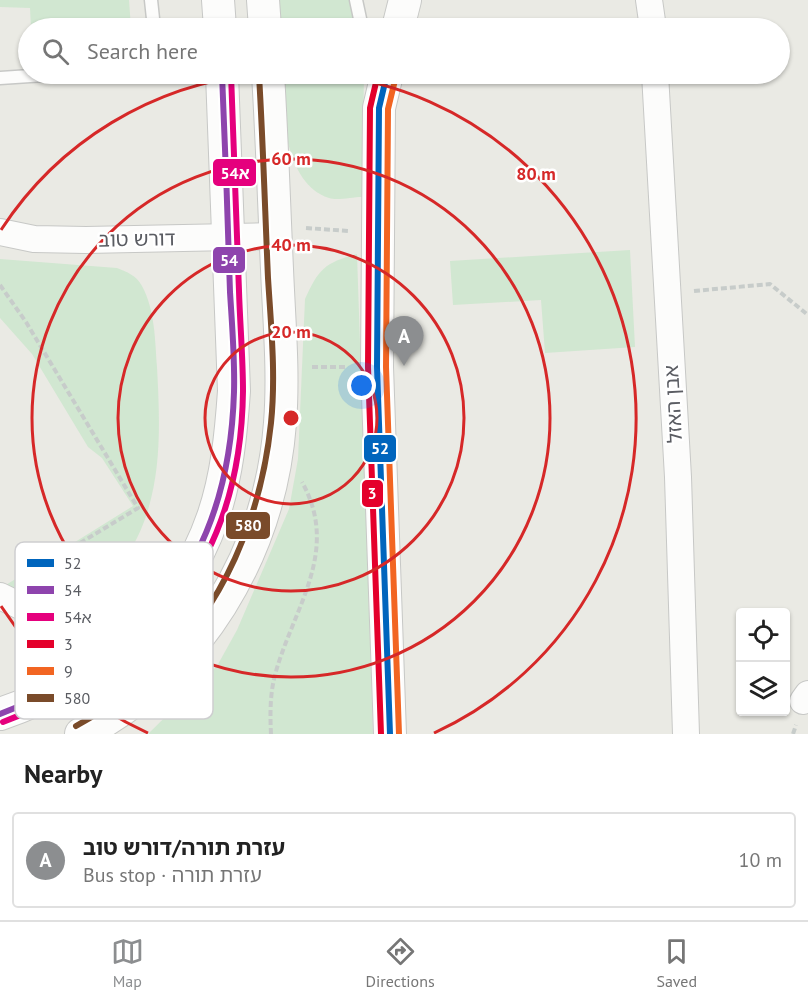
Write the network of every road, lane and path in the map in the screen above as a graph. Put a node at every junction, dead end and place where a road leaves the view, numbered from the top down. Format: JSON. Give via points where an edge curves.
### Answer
{"nodes":[{"id":1,"x":151,"y":0,"type":"edge"},
{"id":2,"x":218,"y":0,"type":"edge"},
{"id":3,"x":263,"y":0,"type":"edge"},
{"id":4,"x":356,"y":0,"type":"edge"},
{"id":5,"x":405,"y":0,"type":"edge"},
{"id":6,"x":649,"y":0,"type":"edge"},
{"id":7,"x":153,"y":18,"type":"edge"},
{"id":8,"x":219,"y":18,"type":"edge"},
{"id":9,"x":264,"y":18,"type":"edge"},
{"id":10,"x":360,"y":18,"type":"edge"},
{"id":11,"x":400,"y":18,"type":"edge"},
{"id":12,"x":652,"y":18,"type":"edge"},
{"id":13,"x":18,"y":77,"type":"edge"},
{"id":14,"x":0,"y":78,"type":"edge"},
{"id":15,"x":222,"y":84,"type":"edge"},
{"id":16,"x":268,"y":84,"type":"edge"},
{"id":17,"x":374,"y":84,"type":"edge"},
{"id":18,"x":385,"y":84,"type":"edge"},
{"id":19,"x":656,"y":84,"type":"edge"},
{"id":20,"x":379,"y":108,"type":"junction"},
{"id":21,"x":275,"y":231,"type":"junction"},
{"id":22,"x":0,"y":232,"type":"edge"},
{"id":23,"x":376,"y":233,"type":"junction"},
{"id":24,"x":228,"y":238,"type":"junction"},
{"id":25,"x":0,"y":285,"type":"edge"},
{"id":26,"x":667,"y":293,"type":"junction"},
{"id":27,"x":808,"y":315,"type":"edge"},
{"id":28,"x":376,"y":366,"type":"junction"},
{"id":29,"x":281,"y":367,"type":"junction"},
{"id":30,"x":278,"y":443,"type":"junction"},
{"id":31,"x":81,"y":542,"type":"edge"},
{"id":32,"x":203,"y":542,"type":"edge"},
{"id":33,"x":0,"y":596,"type":"edge"},
{"id":34,"x":15,"y":603,"type":"edge"},
{"id":35,"x":213,"y":620,"type":"edge"},
{"id":36,"x":15,"y":708,"type":"edge"},
{"id":37,"x":0,"y":714,"type":"edge"},
{"id":38,"x":107,"y":719,"type":"edge"},
{"id":39,"x":0,"y":720,"type":"edge"},
{"id":40,"x":14,"y":734,"type":"edge"},
{"id":41,"x":81,"y":734,"type":"edge"},
{"id":42,"x":271,"y":734,"type":"edge"},
{"id":43,"x":390,"y":734,"type":"edge"},
{"id":44,"x":686,"y":734,"type":"edge"}],
"edges":[{"from":1,"to":7,"type":"lane"},
{"from":2,"to":8,"type":"street"},
{"from":3,"to":9,"type":"street"},
{"from":4,"to":10,"type":"lane"},
{"from":5,"to":11,"type":"street"},
{"from":6,"to":12,"type":"street"},
{"from":13,"to":14,"type":"lane"},
{"from":15,"to":24,"type":"street"},
{"from":16,"to":21,"type":"street"},
{"from":17,"to":20,"type":"lane"},
{"from":18,"to":20,"type":"street"},
{"from":19,"to":26,"type":"street","name":"אבן האזל"},
{"from":20,"to":23,"type":"street"},
{"from":21,"to":23,"type":"path"},
{"from":21,"to":24,"type":"street","name":"דורש טוב"},
{"from":21,"to":29,"type":"street"},
{"from":22,"to":24,"type":"street","name":"דורש טוב","via":[[34,239]]},
{"from":23,"to":28,"type":"street"},
{"from":24,"to":32,"type":"street","via":[[234,391],[231,440],[213,517]]},
{"from":25,"to":31,"type":"path","via":[[138,507]]},
{"from":26,"to":27,"type":"path","via":[[770,284]]},
{"from":26,"to":44,"type":"street","name":"אבן האזל","via":[[678,477]]},
{"from":28,"to":29,"type":"path"},
{"from":28,"to":43,"type":"street"},
{"from":29,"to":30,"type":"street"},
{"from":30,"to":35,"type":"street","via":[[268,497],[256,532],[230,593]]},
{"from":30,"to":42,"type":"path","via":[[311,499],[318,533],[307,591],[271,693]]},
{"from":33,"to":34,"type":"street"},
{"from":36,"to":37,"type":"street"},
{"from":38,"to":41,"type":"street"},
{"from":39,"to":40,"type":"street"}]}
